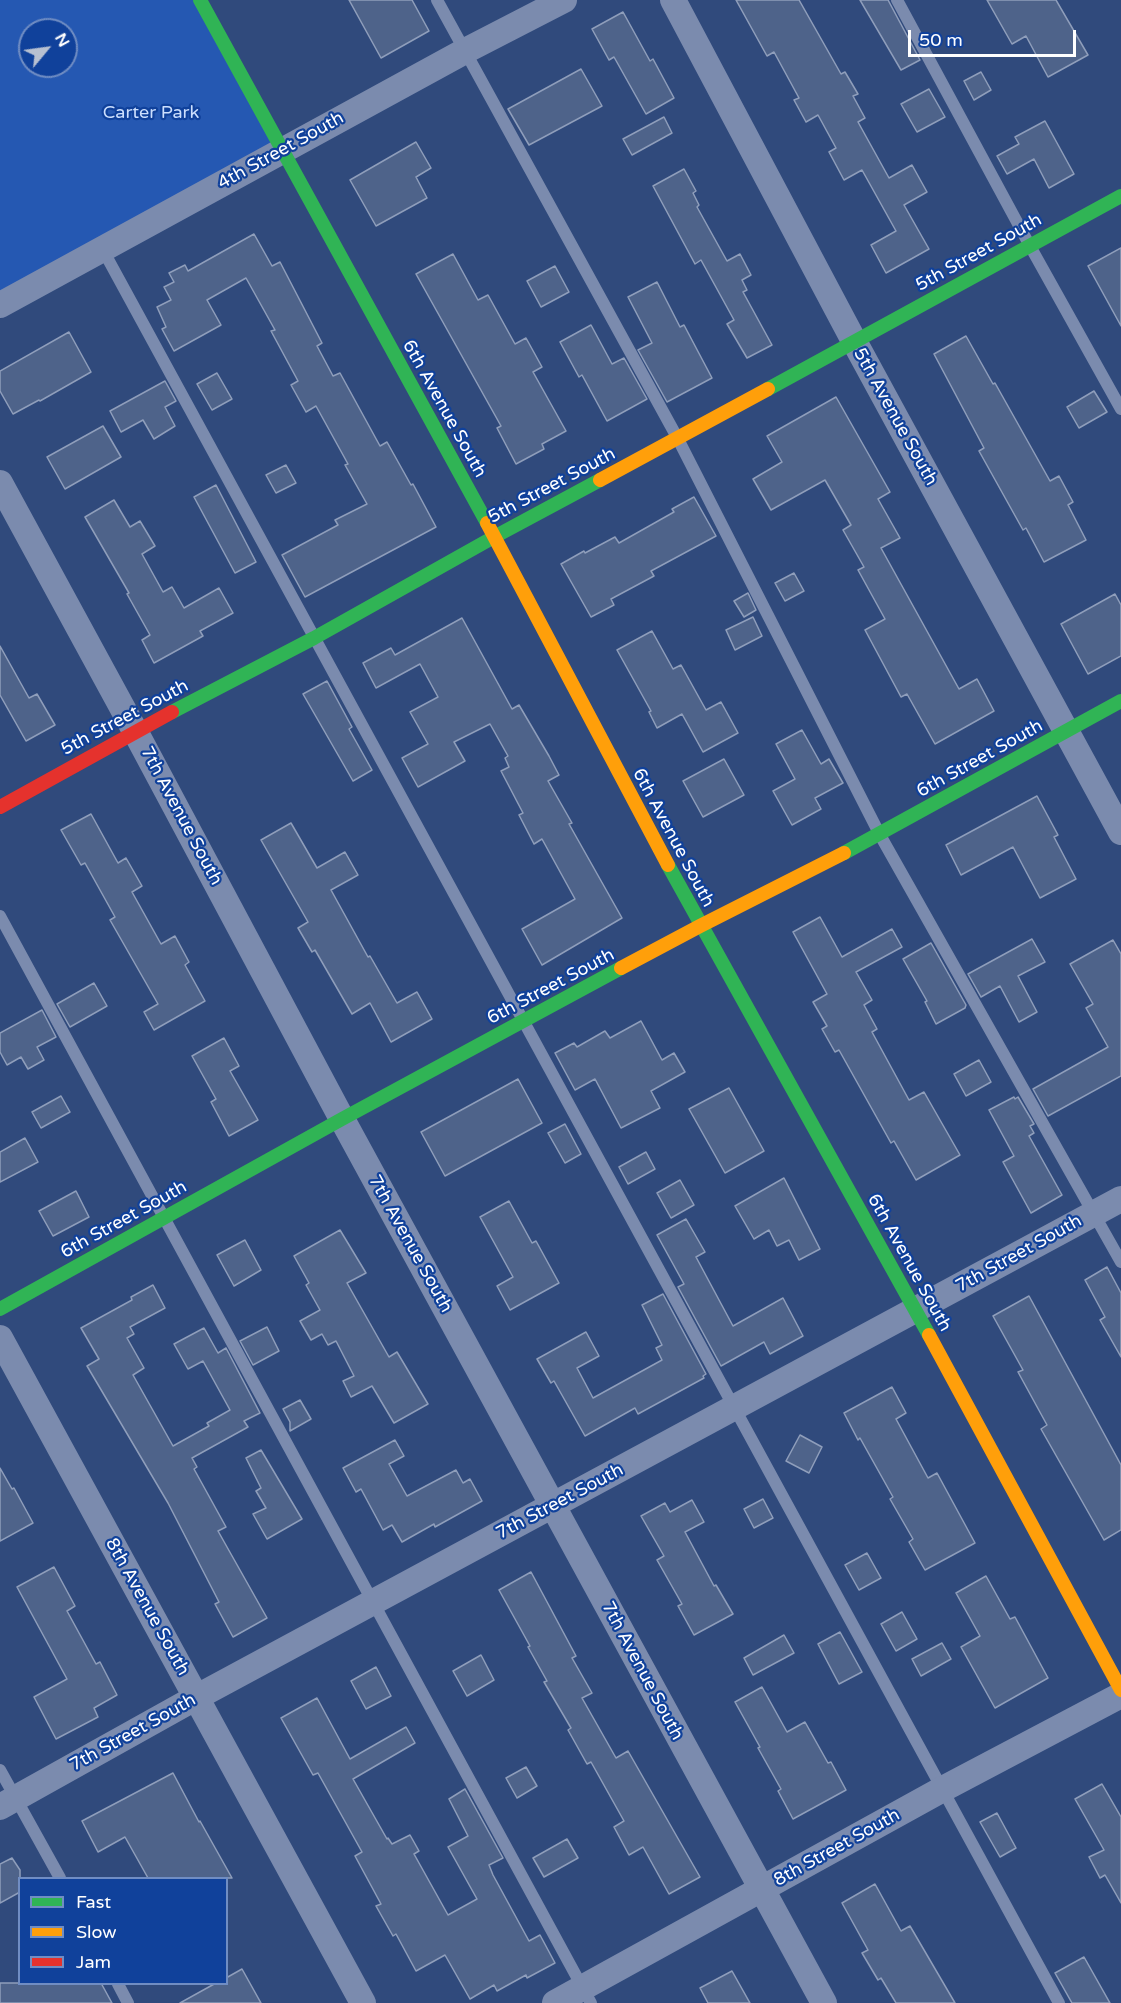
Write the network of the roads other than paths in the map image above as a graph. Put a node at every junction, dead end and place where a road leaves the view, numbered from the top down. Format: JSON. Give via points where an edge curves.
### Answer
{"nodes":[{"id":1,"x":200,"y":0,"type":"edge"},
{"id":2,"x":437,"y":0,"type":"edge"},
{"id":3,"x":564,"y":0,"type":"edge"},
{"id":4,"x":673,"y":0,"type":"edge"},
{"id":5,"x":897,"y":0,"type":"edge"},
{"id":6,"x":465,"y":51,"type":"junction"},
{"id":7,"x":282,"y":151,"type":"junction"},
{"id":8,"x":1121,"y":196,"type":"edge"},
{"id":9,"x":1030,"y":246,"type":"junction"},
{"id":10,"x":103,"y":250,"type":"junction"},
{"id":11,"x":0,"y":306,"type":"edge"},
{"id":12,"x":854,"y":341,"type":"junction"},
{"id":13,"x":1121,"y":409,"type":"edge"},
{"id":14,"x":678,"y":439,"type":"junction"},
{"id":15,"x":0,"y":483,"type":"edge"},
{"id":16,"x":494,"y":537,"type":"junction"},
{"id":17,"x":314,"y":638,"type":"junction"},
{"id":18,"x":1121,"y":701,"type":"edge"},
{"id":19,"x":135,"y":731,"type":"junction"},
{"id":20,"x":1066,"y":732,"type":"junction"},
{"id":21,"x":0,"y":807,"type":"edge"},
{"id":22,"x":1121,"y":832,"type":"edge"},
{"id":23,"x":880,"y":835,"type":"junction"},
{"id":24,"x":0,"y":916,"type":"edge"},
{"id":25,"x":700,"y":927,"type":"junction"},
{"id":26,"x":522,"y":1023,"type":"junction"},
{"id":27,"x":342,"y":1119,"type":"junction"},
{"id":28,"x":1121,"y":1199,"type":"edge"},
{"id":29,"x":1094,"y":1213,"type":"junction"},
{"id":30,"x":163,"y":1219,"type":"junction"},
{"id":31,"x":1121,"y":1262,"type":"edge"},
{"id":32,"x":0,"y":1309,"type":"edge"},
{"id":33,"x":916,"y":1311,"type":"junction"},
{"id":34,"x":0,"y":1338,"type":"edge"},
{"id":35,"x":734,"y":1408,"type":"junction"},
{"id":36,"x":553,"y":1506,"type":"junction"},
{"id":37,"x":374,"y":1602,"type":"junction"},
{"id":38,"x":1121,"y":1690,"type":"edge"},
{"id":39,"x":1121,"y":1695,"type":"edge"},
{"id":40,"x":197,"y":1697,"type":"junction"},
{"id":41,"x":0,"y":1770,"type":"edge"},
{"id":42,"x":941,"y":1790,"type":"junction"},
{"id":43,"x":8,"y":1802,"type":"edge"},
{"id":44,"x":59,"y":1877,"type":"edge"},
{"id":45,"x":761,"y":1890,"type":"junction"},
{"id":46,"x":118,"y":1985,"type":"edge"},
{"id":47,"x":587,"y":1995,"type":"edge"},
{"id":48,"x":128,"y":2003,"type":"edge"},
{"id":49,"x":363,"y":2003,"type":"edge"},
{"id":50,"x":555,"y":2003,"type":"edge"},
{"id":51,"x":824,"y":2003,"type":"edge"},
{"id":52,"x":1059,"y":2003,"type":"edge"}],
"edges":[{"from":1,"to":7,"type":"main road","name":"6th Avenue South"},
{"from":2,"to":6,"type":"lane"},
{"from":3,"to":6,"type":"street","name":"4th Street South"},
{"from":4,"to":12,"type":"street","name":"5th Avenue South"},
{"from":5,"to":9,"type":"lane"},
{"from":6,"to":7,"type":"street","name":"4th Street South"},
{"from":6,"to":14,"type":"lane"},
{"from":7,"to":10,"type":"street","name":"4th Street South"},
{"from":7,"to":16,"type":"main road","name":"6th Avenue South"},
{"from":8,"to":9,"type":"main road","name":"5th Street South"},
{"from":9,"to":12,"type":"main road","name":"5th Street South"},
{"from":9,"to":13,"type":"lane"},
{"from":10,"to":11,"type":"street","name":"4th Street South"},
{"from":10,"to":17,"type":"lane"},
{"from":12,"to":14,"type":"main road","name":"5th Street South"},
{"from":12,"to":20,"type":"street","name":"5th Avenue South"},
{"from":14,"to":16,"type":"main road","name":"5th Street South"},
{"from":14,"to":23,"type":"lane"},
{"from":15,"to":19,"type":"street","name":"7th Avenue South"},
{"from":16,"to":17,"type":"main road","name":"5th Street South"},
{"from":16,"to":25,"type":"main road","name":"6th Avenue South"},
{"from":17,"to":19,"type":"main road","name":"5th Street South"},
{"from":17,"to":26,"type":"lane"},
{"from":18,"to":20,"type":"main road","name":"6th Street South"},
{"from":19,"to":21,"type":"main road","name":"5th Street South"},
{"from":19,"to":27,"type":"street","name":"7th Avenue South"},
{"from":20,"to":22,"type":"street","name":"5th Avenue South"},
{"from":20,"to":23,"type":"main road","name":"6th Street South"},
{"from":23,"to":25,"type":"main road","name":"6th Street South"},
{"from":23,"to":29,"type":"lane"},
{"from":24,"to":30,"type":"lane"},
{"from":25,"to":26,"type":"main road","name":"6th Street South"},
{"from":25,"to":33,"type":"main road","name":"6th Avenue South"},
{"from":26,"to":27,"type":"main road","name":"6th Street South"},
{"from":26,"to":35,"type":"lane"},
{"from":27,"to":30,"type":"main road","name":"6th Street South"},
{"from":27,"to":36,"type":"street","name":"7th Avenue South"},
{"from":28,"to":29,"type":"street","name":"7th Street South"},
{"from":29,"to":31,"type":"lane"},
{"from":29,"to":33,"type":"street","name":"7th Street South"},
{"from":30,"to":32,"type":"main road","name":"6th Street South"},
{"from":30,"to":37,"type":"lane"},
{"from":33,"to":35,"type":"street","name":"7th Street South"},
{"from":33,"to":38,"type":"main road","name":"6th Avenue South"},
{"from":34,"to":40,"type":"street","name":"8th Avenue South"},
{"from":35,"to":36,"type":"street","name":"7th Street South"},
{"from":35,"to":42,"type":"lane"},
{"from":36,"to":37,"type":"street","name":"7th Street South"},
{"from":36,"to":45,"type":"street","name":"7th Avenue South"},
{"from":37,"to":40,"type":"street","name":"7th Street South"},
{"from":37,"to":47,"type":"lane"},
{"from":39,"to":42,"type":"street","name":"8th Street South"},
{"from":40,"to":43,"type":"street","name":"7th Street South"},
{"from":40,"to":49,"type":"street","name":"8th Avenue South"},
{"from":41,"to":43,"type":"lane"},
{"from":42,"to":45,"type":"street","name":"8th Street South"},
{"from":42,"to":52,"type":"lane"},
{"from":43,"to":44,"type":"lane"},
{"from":45,"to":47,"type":"street","name":"8th Street South"},
{"from":45,"to":51,"type":"street","name":"7th Avenue South"},
{"from":46,"to":48,"type":"lane"},
{"from":47,"to":50,"type":"street","name":"8th Street South"}]}
